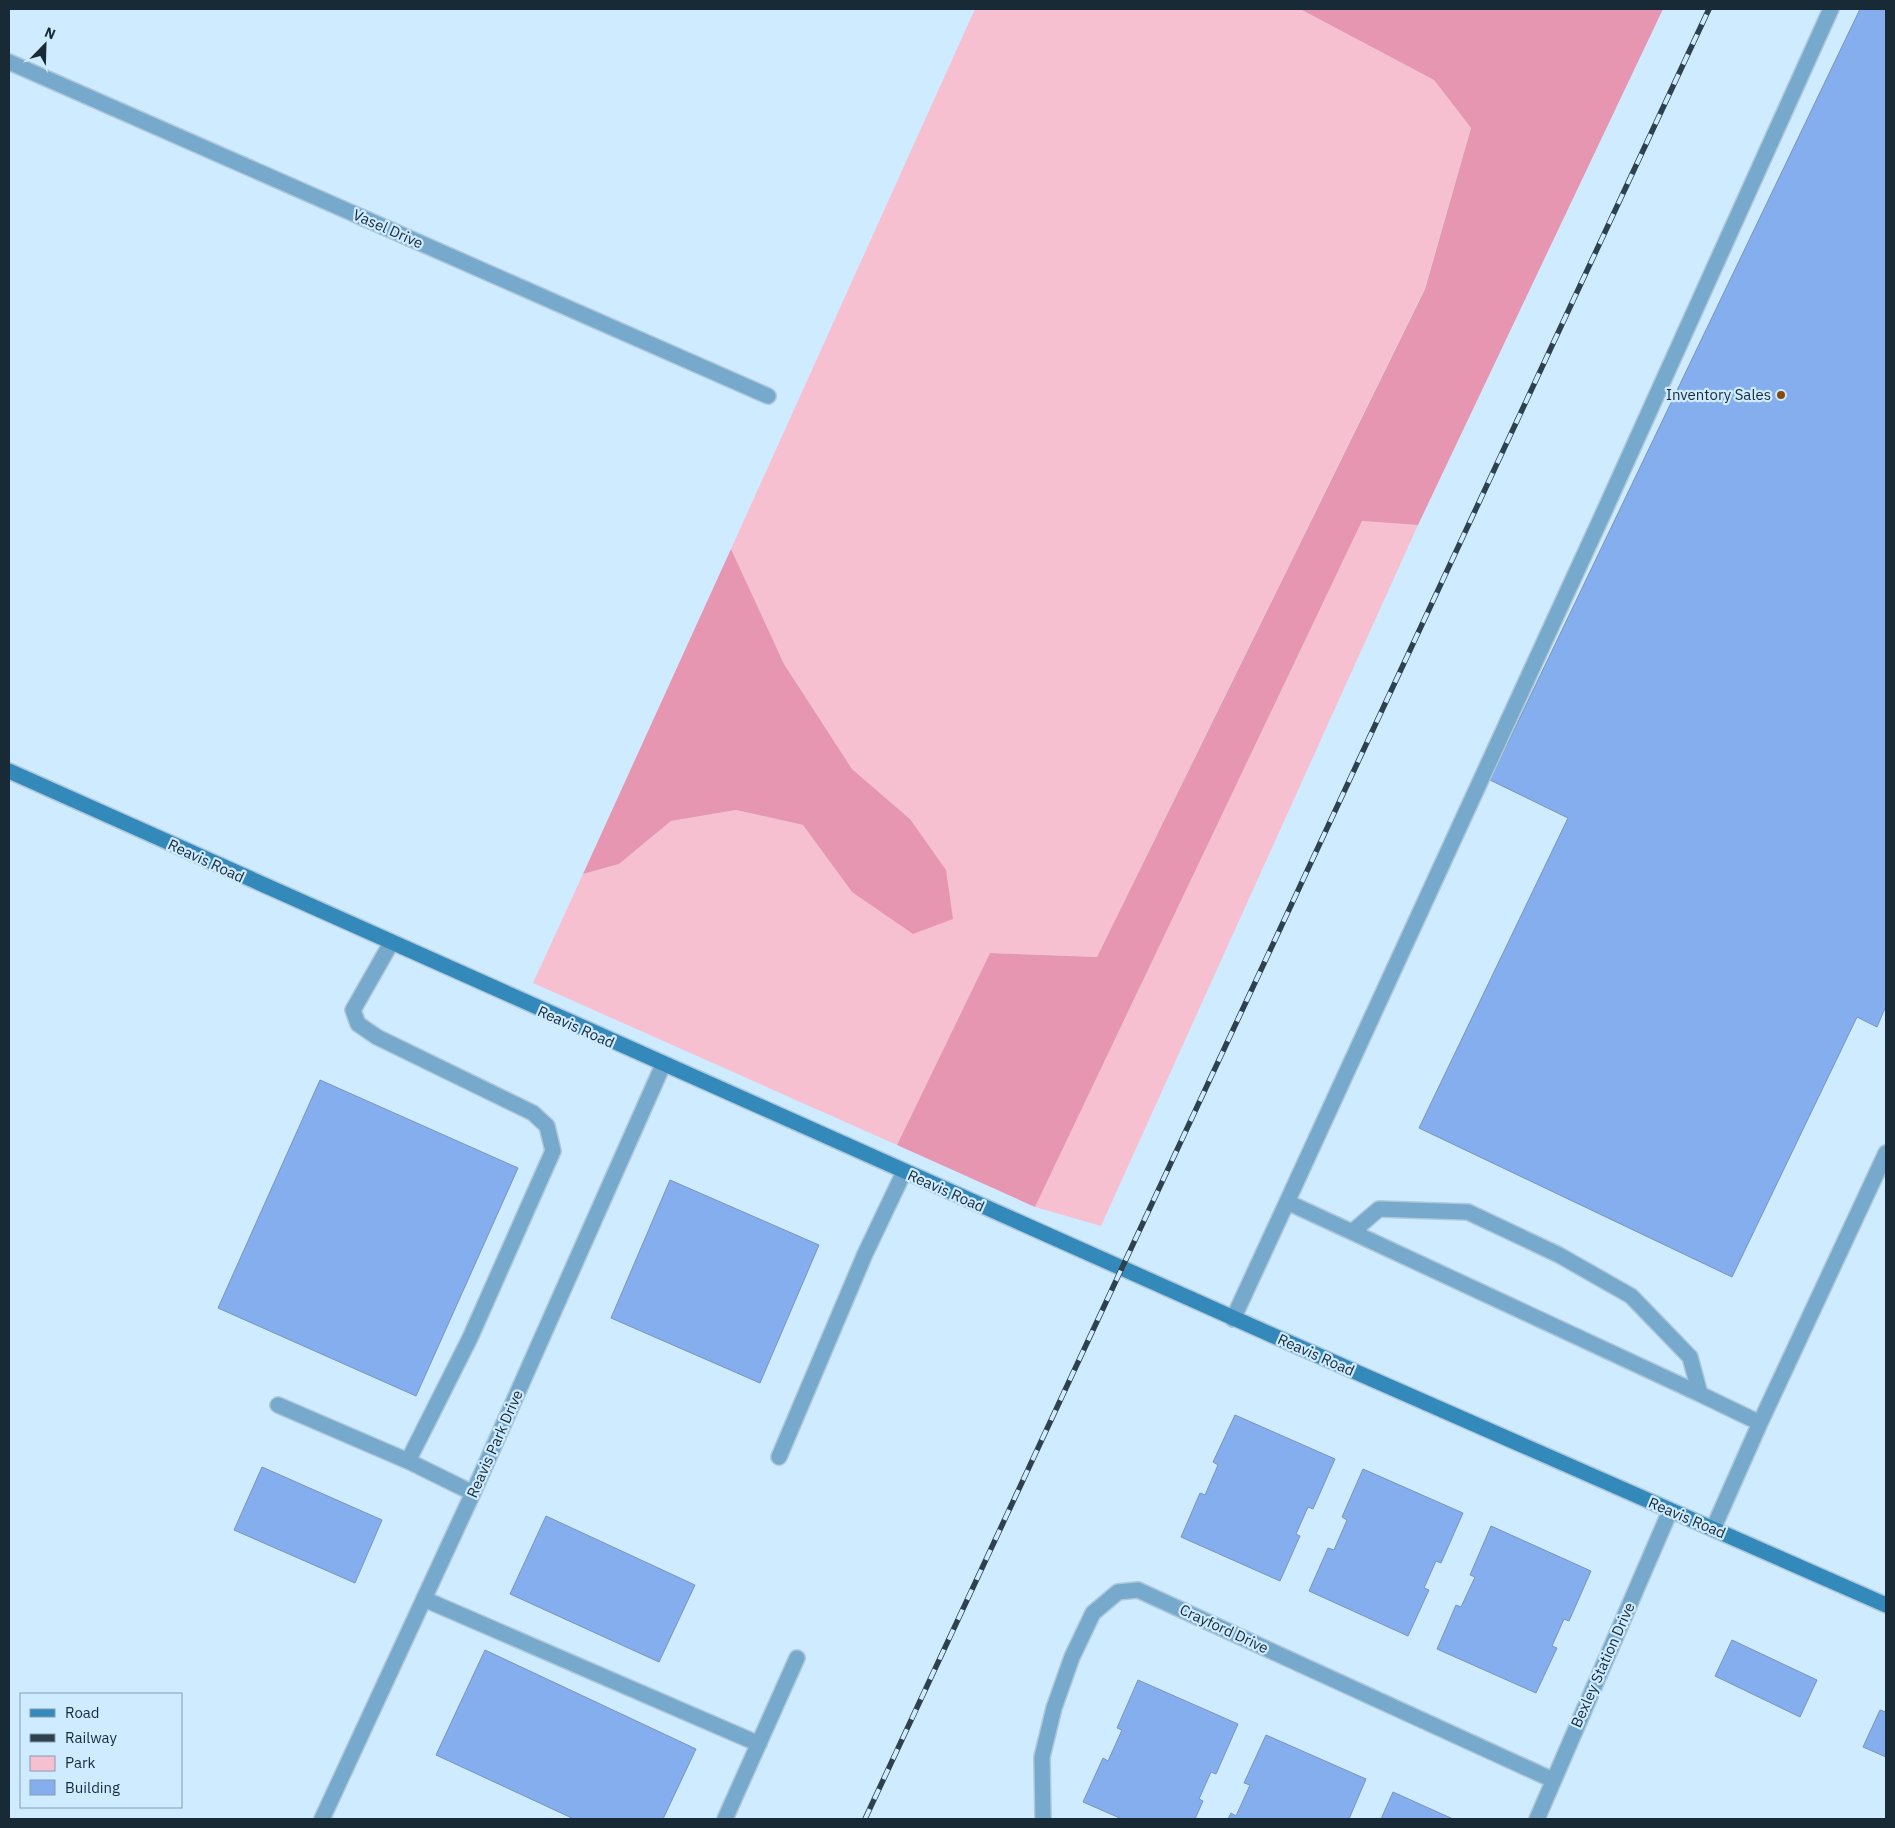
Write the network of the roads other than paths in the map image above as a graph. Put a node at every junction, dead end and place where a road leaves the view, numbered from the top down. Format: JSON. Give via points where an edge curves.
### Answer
{"nodes":[{"id":1,"x":1831,"y":9,"type":"edge"},
{"id":2,"x":9,"y":62,"type":"edge"},
{"id":3,"x":768,"y":396,"type":"dead end"},
{"id":4,"x":9,"y":771,"type":"edge"},
{"id":5,"x":390,"y":945,"type":"junction"},
{"id":6,"x":663,"y":1065,"type":"junction"},
{"id":7,"x":1886,"y":1153,"type":"edge"},
{"id":8,"x":904,"y":1172,"type":"junction"},
{"id":9,"x":1286,"y":1202,"type":"junction"},
{"id":10,"x":1352,"y":1232,"type":"junction"},
{"id":11,"x":1233,"y":1319,"type":"junction"},
{"id":12,"x":1700,"y":1394,"type":"junction"},
{"id":13,"x":278,"y":1406,"type":"dead end"},
{"id":14,"x":1760,"y":1423,"type":"junction"},
{"id":15,"x":779,"y":1457,"type":"dead end"},
{"id":16,"x":408,"y":1461,"type":"junction"},
{"id":17,"x":473,"y":1493,"type":"junction"},
{"id":18,"x":1670,"y":1511,"type":"junction"},
{"id":19,"x":1713,"y":1529,"type":"junction"},
{"id":20,"x":424,"y":1599,"type":"junction"},
{"id":21,"x":1886,"y":1605,"type":"edge"},
{"id":22,"x":797,"y":1658,"type":"dead end"},
{"id":23,"x":759,"y":1744,"type":"junction"},
{"id":24,"x":1553,"y":1780,"type":"junction"},
{"id":25,"x":322,"y":1819,"type":"edge"},
{"id":26,"x":725,"y":1819,"type":"edge"},
{"id":27,"x":1043,"y":1819,"type":"edge"},
{"id":28,"x":1537,"y":1819,"type":"edge"}],
"edges":[{"from":1,"to":9,"type":"street"},
{"from":2,"to":3,"type":"street","name":"Vasel Drive"},
{"from":4,"to":5,"type":"street","name":"Reavis Road"},
{"from":5,"to":6,"type":"street","name":"Reavis Road"},
{"from":5,"to":16,"type":"street","via":[[353,1010],[358,1024],[377,1037],[533,1113],[547,1126],[553,1151],[470,1338]]},
{"from":6,"to":8,"type":"street","name":"Reavis Road"},
{"from":6,"to":17,"type":"street","name":"Reavis Park Drive"},
{"from":7,"to":14,"type":"street"},
{"from":8,"to":11,"type":"street","name":"Reavis Road"},
{"from":8,"to":15,"type":"street","via":[[865,1254]]},
{"from":9,"to":10,"type":"street"},
{"from":9,"to":11,"type":"street"},
{"from":10,"to":12,"type":"street"},
{"from":10,"to":12,"type":"street","via":[[1379,1210],[1468,1212],[1526,1239],[1631,1296],[1690,1357]]},
{"from":11,"to":18,"type":"street","name":"Reavis Road"},
{"from":12,"to":14,"type":"street"},
{"from":13,"to":16,"type":"street"},
{"from":14,"to":19,"type":"street"},
{"from":16,"to":17,"type":"street"},
{"from":17,"to":20,"type":"street","name":"Reavis Park Drive"},
{"from":18,"to":19,"type":"street","name":"Reavis Road"},
{"from":18,"to":24,"type":"street","name":"Bexley Station Drive"},
{"from":19,"to":21,"type":"street","name":"Reavis Road"},
{"from":20,"to":23,"type":"street"},
{"from":20,"to":25,"type":"street","name":"Reavis Park Drive"},
{"from":22,"to":23,"type":"street"},
{"from":23,"to":26,"type":"street"},
{"from":24,"to":27,"type":"street","name":"Crayford Drive","via":[[1138,1590],[1118,1592],[1093,1613],[1072,1657],[1054,1708],[1042,1757]]},
{"from":24,"to":28,"type":"street","name":"Bexley Station Drive"}]}
